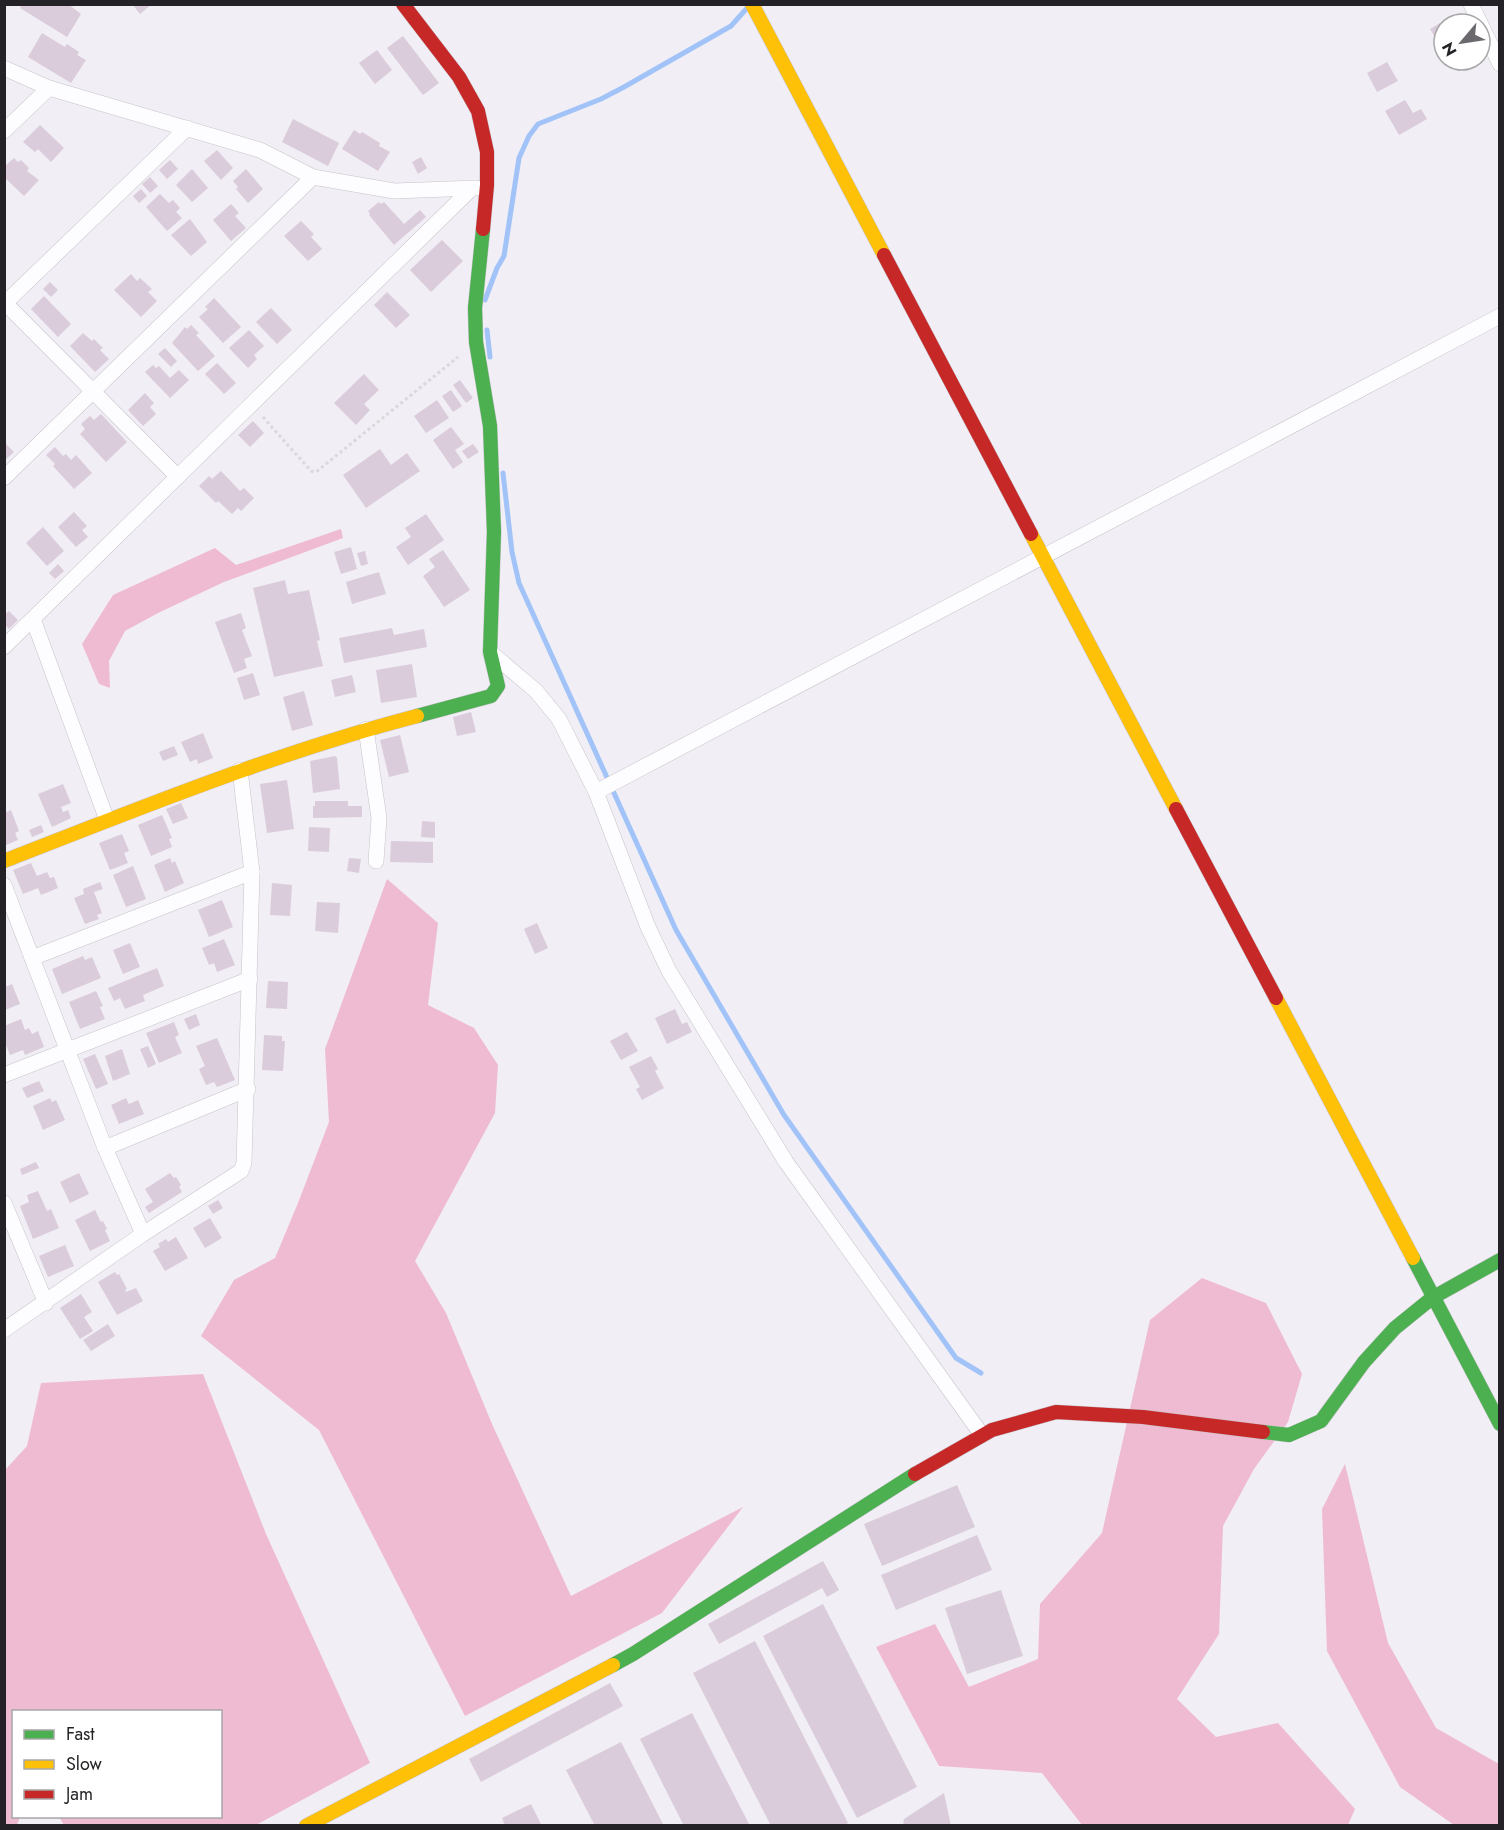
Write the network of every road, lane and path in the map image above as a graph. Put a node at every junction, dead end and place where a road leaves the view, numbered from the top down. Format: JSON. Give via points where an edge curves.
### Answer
{"nodes":[{"id":1,"x":403,"y":4,"type":"edge"},
{"id":2,"x":753,"y":4,"type":"edge"},
{"id":3,"x":1471,"y":4,"type":"edge"},
{"id":4,"x":1500,"y":64,"type":"edge"},
{"id":5,"x":4,"y":68,"type":"edge"},
{"id":6,"x":49,"y":88,"type":"junction"},
{"id":7,"x":187,"y":128,"type":"junction"},
{"id":8,"x":4,"y":131,"type":"edge"},
{"id":9,"x":313,"y":177,"type":"junction"},
{"id":10,"x":487,"y":184,"type":"junction"},
{"id":11,"x":471,"y":189,"type":"junction"},
{"id":12,"x":5,"y":303,"type":"edge"},
{"id":13,"x":1500,"y":316,"type":"edge"},
{"id":14,"x":476,"y":342,"type":"junction"},
{"id":15,"x":93,"y":391,"type":"junction"},
{"id":16,"x":252,"y":404,"type":"junction"},
{"id":17,"x":178,"y":477,"type":"junction"},
{"id":18,"x":4,"y":478,"type":"edge"},
{"id":19,"x":1044,"y":557,"type":"junction"},
{"id":20,"x":33,"y":619,"type":"junction"},
{"id":21,"x":4,"y":647,"type":"edge"},
{"id":22,"x":490,"y":652,"type":"junction"},
{"id":23,"x":366,"y":729,"type":"junction"},
{"id":24,"x":240,"y":770,"type":"junction"},
{"id":25,"x":596,"y":792,"type":"junction"},
{"id":26,"x":107,"y":820,"type":"junction"},
{"id":27,"x":4,"y":861,"type":"edge"},
{"id":28,"x":376,"y":861,"type":"dead end"},
{"id":29,"x":252,"y":872,"type":"junction"},
{"id":30,"x":4,"y":885,"type":"edge"},
{"id":31,"x":32,"y":958,"type":"junction"},
{"id":32,"x":250,"y":979,"type":"junction"},
{"id":33,"x":68,"y":1051,"type":"junction"},
{"id":34,"x":4,"y":1075,"type":"edge"},
{"id":35,"x":248,"y":1089,"type":"junction"},
{"id":36,"x":105,"y":1148,"type":"junction"},
{"id":37,"x":4,"y":1203,"type":"edge"},
{"id":38,"x":143,"y":1234,"type":"junction"},
{"id":39,"x":1500,"y":1260,"type":"edge"},
{"id":40,"x":1432,"y":1298,"type":"junction"},
{"id":41,"x":46,"y":1303,"type":"junction"},
{"id":42,"x":4,"y":1330,"type":"edge"},
{"id":43,"x":1500,"y":1424,"type":"edge"},
{"id":44,"x":982,"y":1435,"type":"junction"},
{"id":45,"x":306,"y":1826,"type":"edge"}],
"edges":[{"from":1,"to":10,"type":"street","via":[[459,77],[478,111],[487,152]]},
{"from":2,"to":19,"type":"street"},
{"from":3,"to":4,"type":"street"},
{"from":5,"to":6,"type":"street"},
{"from":6,"to":7,"type":"street"},
{"from":6,"to":8,"type":"street"},
{"from":7,"to":9,"type":"street","via":[[260,150]]},
{"from":7,"to":12,"type":"street"},
{"from":9,"to":11,"type":"street","via":[[394,190]]},
{"from":9,"to":15,"type":"street"},
{"from":10,"to":11,"type":"street"},
{"from":10,"to":14,"type":"street","via":[[475,308]]},
{"from":11,"to":16,"type":"street"},
{"from":12,"to":15,"type":"street"},
{"from":13,"to":19,"type":"street"},
{"from":14,"to":16,"type":"path","via":[[316,472]]},
{"from":14,"to":22,"type":"street","via":[[489,426],[494,532]]},
{"from":15,"to":17,"type":"street"},
{"from":15,"to":18,"type":"street"},
{"from":16,"to":17,"type":"street"},
{"from":17,"to":20,"type":"street"},
{"from":19,"to":25,"type":"street"},
{"from":19,"to":40,"type":"street"},
{"from":20,"to":21,"type":"street"},
{"from":20,"to":26,"type":"street"},
{"from":22,"to":23,"type":"street","via":[[498,686],[491,696]]},
{"from":22,"to":25,"type":"street","via":[[536,691],[559,719]]},
{"from":23,"to":24,"type":"street"},
{"from":23,"to":28,"type":"street","via":[[380,819]]},
{"from":24,"to":26,"type":"street"},
{"from":24,"to":29,"type":"street"},
{"from":25,"to":44,"type":"street","via":[[669,971],[786,1162]]},
{"from":26,"to":27,"type":"street"},
{"from":29,"to":31,"type":"street"},
{"from":29,"to":32,"type":"street"},
{"from":30,"to":31,"type":"street"},
{"from":31,"to":33,"type":"street"},
{"from":32,"to":33,"type":"street"},
{"from":32,"to":35,"type":"street"},
{"from":33,"to":34,"type":"street"},
{"from":33,"to":36,"type":"street"},
{"from":35,"to":36,"type":"street"},
{"from":35,"to":38,"type":"street","via":[[241,1171]]},
{"from":36,"to":38,"type":"street"},
{"from":37,"to":41,"type":"street"},
{"from":38,"to":41,"type":"street"},
{"from":39,"to":40,"type":"street"},
{"from":40,"to":43,"type":"street"},
{"from":40,"to":44,"type":"street","via":[[1395,1328],[1364,1362],[1321,1421],[1289,1435],[1143,1417],[1056,1412]]},
{"from":41,"to":42,"type":"street"},
{"from":44,"to":45,"type":"street","via":[[633,1654]]}]}
